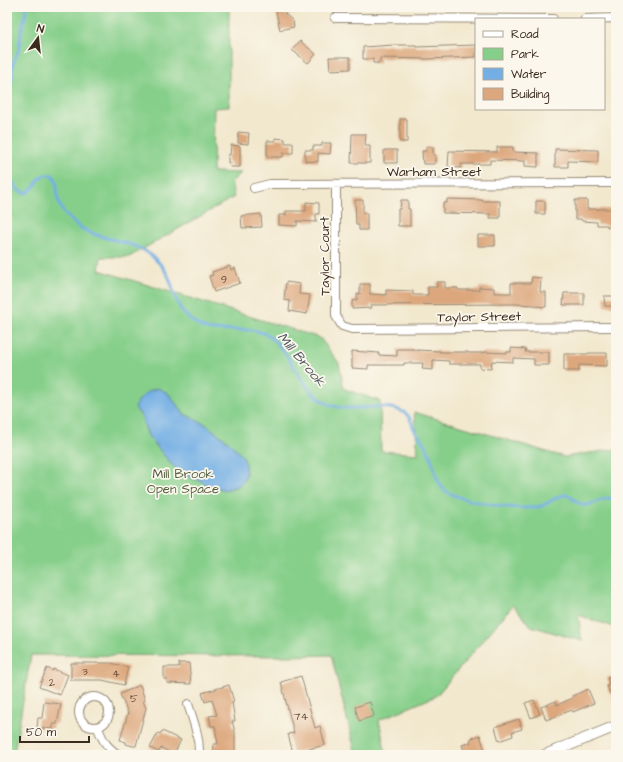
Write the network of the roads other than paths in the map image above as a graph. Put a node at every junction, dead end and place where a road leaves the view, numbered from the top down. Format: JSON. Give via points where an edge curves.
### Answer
{"nodes":[{"id":1,"x":335,"y":18,"type":"dead end"},
{"id":2,"x":605,"y":18,"type":"edge"},
{"id":3,"x":616,"y":18,"type":"edge"},
{"id":4,"x":475,"y":19,"type":"edge"},
{"id":5,"x":616,"y":183,"type":"edge"},
{"id":6,"x":336,"y":184,"type":"junction"},
{"id":7,"x":254,"y":188,"type":"dead end"},
{"id":8,"x":342,"y":326,"type":"joint"},
{"id":9,"x":616,"y":327,"type":"edge"},
{"id":10,"x":188,"y":704,"type":"dead end"},
{"id":11,"x":616,"y":726,"type":"edge"},
{"id":12,"x":98,"y":728,"type":"dead end"},
{"id":13,"x":119,"y":755,"type":"edge"},
{"id":14,"x":199,"y":755,"type":"edge"},
{"id":15,"x":545,"y":755,"type":"edge"}],
"edges":[{"from":1,"to":4,"type":"street"},
{"from":2,"to":3,"type":"street"},
{"from":5,"to":6,"type":"street","name":"Warham Street"},
{"from":6,"to":7,"type":"street","name":"Warham Street","via":[[270,184]]},
{"from":6,"to":8,"type":"street","name":"Taylor Court","via":[[336,316]]},
{"from":8,"to":9,"type":"street","name":"Taylor Street","via":[[352,329]]},
{"from":10,"to":14,"type":"street","via":[[200,749]]},
{"from":11,"to":15,"type":"street"},
{"from":12,"to":13,"type":"street","via":[[104,743]]}]}
